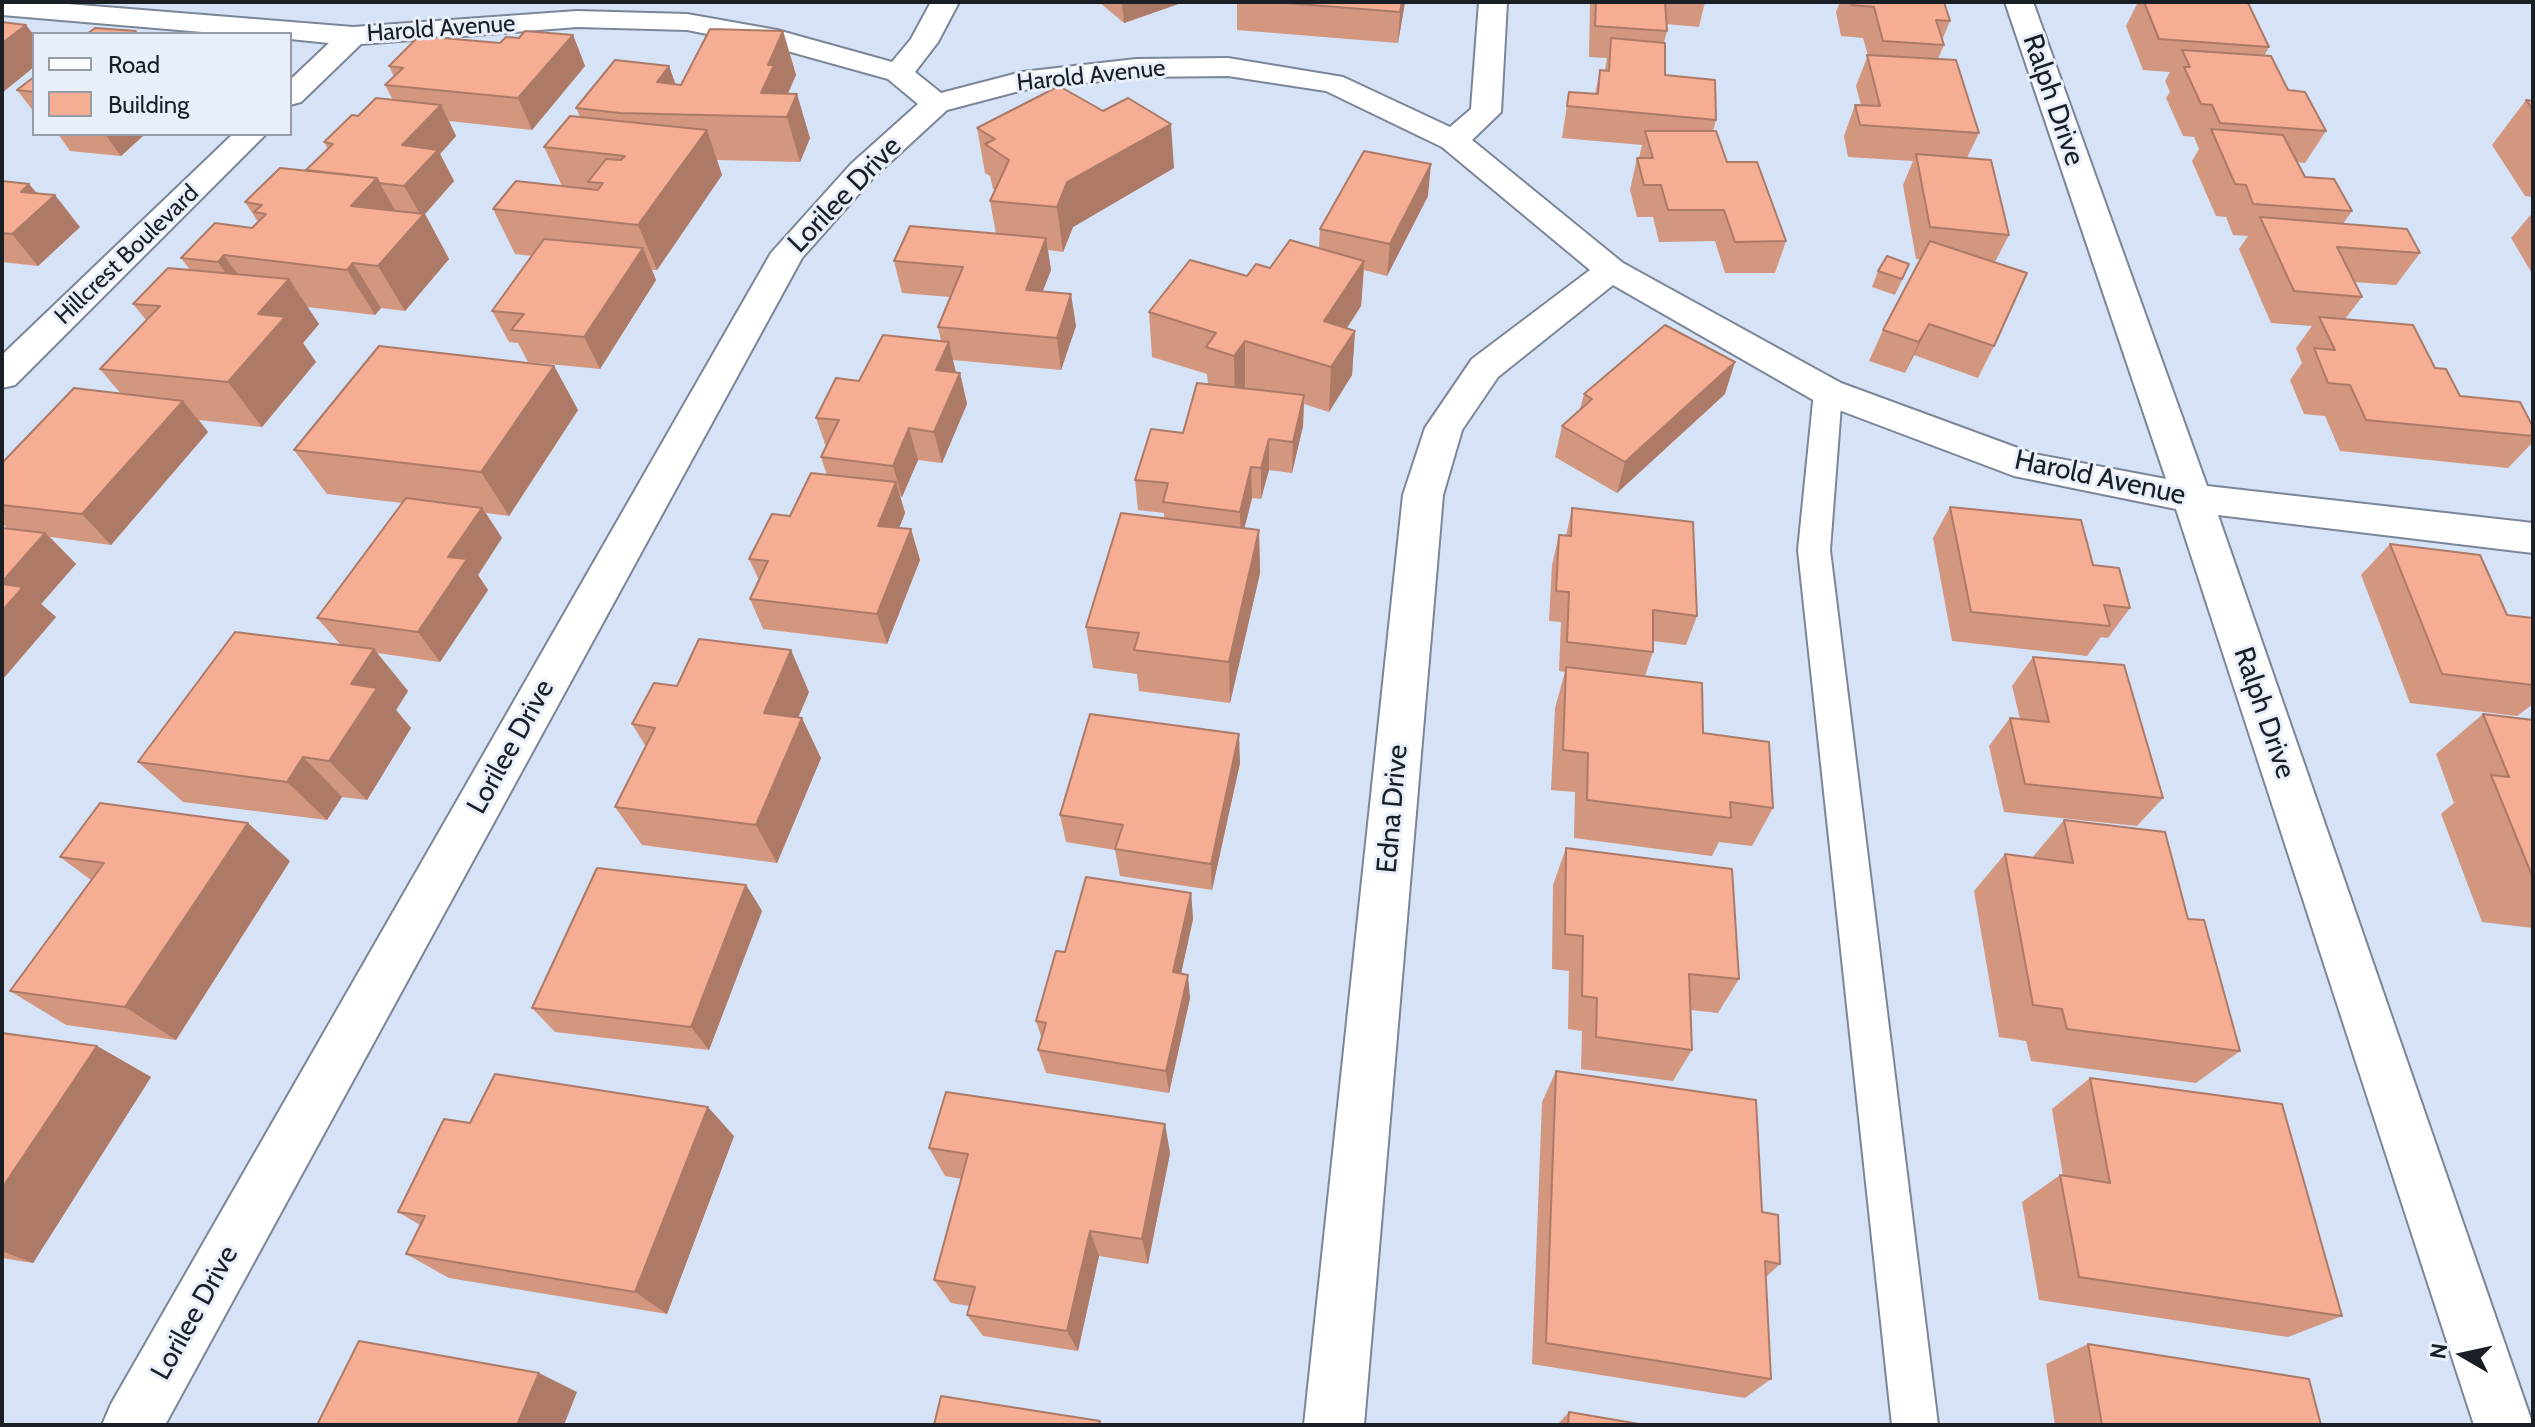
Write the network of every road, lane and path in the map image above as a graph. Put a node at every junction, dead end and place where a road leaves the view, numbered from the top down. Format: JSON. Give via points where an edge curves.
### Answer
{"nodes":[{"id":1,"x":945,"y":2,"type":"edge"},
{"id":2,"x":1493,"y":2,"type":"edge"},
{"id":3,"x":2019,"y":2,"type":"edge"},
{"id":4,"x":2,"y":7,"type":"edge"},
{"id":5,"x":353,"y":36,"type":"junction"},
{"id":6,"x":898,"y":73,"type":"junction"},
{"id":7,"x":292,"y":94,"type":"edge"},
{"id":8,"x":936,"y":104,"type":"junction"},
{"id":9,"x":249,"y":136,"type":"edge"},
{"id":10,"x":1453,"y":140,"type":"junction"},
{"id":11,"x":1611,"y":270,"type":"junction"},
{"id":12,"x":2,"y":376,"type":"edge"},
{"id":13,"x":1828,"y":392,"type":"junction"},
{"id":14,"x":2192,"y":498,"type":"junction"},
{"id":15,"x":2533,"y":538,"type":"edge"},
{"id":16,"x":132,"y":1425,"type":"edge"},
{"id":17,"x":1334,"y":1425,"type":"edge"},
{"id":18,"x":1915,"y":1425,"type":"edge"},
{"id":19,"x":2504,"y":1425,"type":"edge"}],
"edges":[{"from":1,"to":6,"type":"street","via":[[924,42]]},
{"from":2,"to":10,"type":"street","via":[[1486,112]]},
{"from":3,"to":14,"type":"street","name":"Ralph Drive"},
{"from":4,"to":5,"type":"street","name":"Harold Avenue"},
{"from":5,"to":6,"type":"street","name":"Harold Avenue","via":[[577,19],[674,21],[738,29]]},
{"from":5,"to":7,"type":"street"},
{"from":6,"to":8,"type":"street","name":"Harold Avenue"},
{"from":8,"to":10,"type":"street","name":"Harold Avenue","via":[[1022,81],[1136,68],[1228,67],[1333,83]]},
{"from":8,"to":16,"type":"street","name":"Lorilee Drive","via":[[862,171],[788,253]]},
{"from":9,"to":12,"type":"street","name":"Hillcrest Boulevard"},
{"from":10,"to":11,"type":"street","name":"Harold Avenue"},
{"from":11,"to":13,"type":"street","name":"Harold Avenue"},
{"from":11,"to":17,"type":"street","name":"Edna Drive","via":[[1485,368],[1444,428],[1423,495]]},
{"from":13,"to":14,"type":"street","name":"Harold Avenue","via":[[2028,466]]},
{"from":13,"to":18,"type":"lane","via":[[1814,550]]},
{"from":14,"to":15,"type":"street","name":"Harold Avenue"},
{"from":14,"to":19,"type":"street","name":"Ralph Drive"}]}
